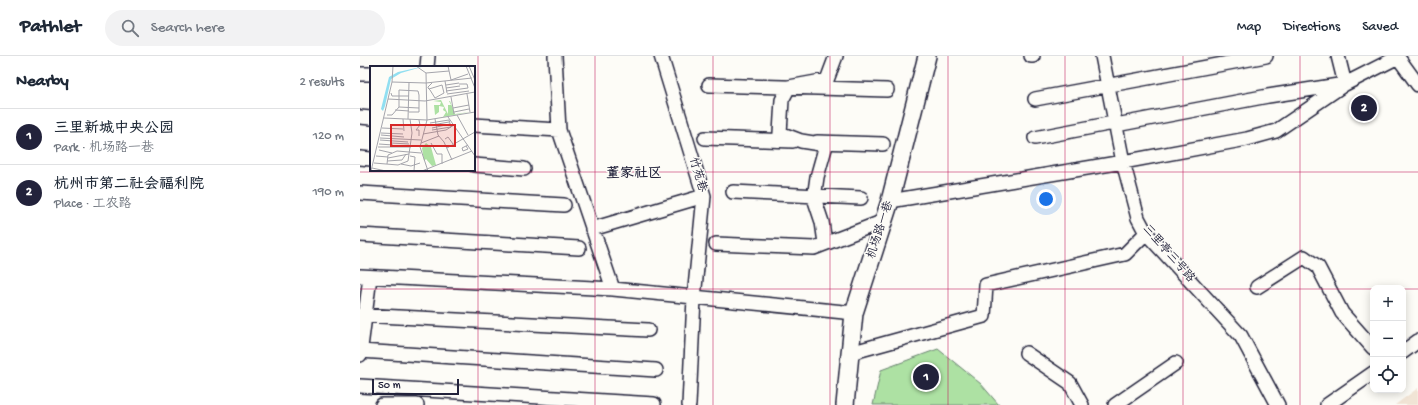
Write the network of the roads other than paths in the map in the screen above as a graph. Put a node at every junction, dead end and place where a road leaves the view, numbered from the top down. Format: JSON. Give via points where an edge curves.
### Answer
{"nodes":[{"id":1,"x":428,"y":56,"type":"edge"},
{"id":2,"x":555,"y":56,"type":"edge"},
{"id":3,"x":661,"y":56,"type":"edge"},
{"id":4,"x":836,"y":56,"type":"edge"},
{"id":5,"x":927,"y":56,"type":"edge"},
{"id":6,"x":1102,"y":56,"type":"edge"},
{"id":7,"x":1266,"y":56,"type":"edge"},
{"id":8,"x":1338,"y":56,"type":"edge"},
{"id":9,"x":1397,"y":56,"type":"edge"},
{"id":10,"x":427,"y":66,"type":"edge"},
{"id":11,"x":1417,"y":82,"type":"edge"},
{"id":12,"x":709,"y":84,"type":"dead end"},
{"id":13,"x":1345,"y":84,"type":"junction"},
{"id":14,"x":1108,"y":85,"type":"junction"},
{"id":15,"x":789,"y":87,"type":"junction"},
{"id":16,"x":887,"y":90,"type":"dead end"},
{"id":17,"x":1035,"y":99,"type":"dead end"},
{"id":18,"x":360,"y":117,"type":"edge"},
{"id":19,"x":370,"y":118,"type":"edge"},
{"id":20,"x":475,"y":124,"type":"edge"},
{"id":21,"x":1116,"y":125,"type":"junction"},
{"id":22,"x":559,"y":130,"type":"junction"},
{"id":23,"x":705,"y":138,"type":"dead end"},
{"id":24,"x":1035,"y":138,"type":"dead end"},
{"id":25,"x":801,"y":141,"type":"junction"},
{"id":26,"x":883,"y":144,"type":"dead end"},
{"id":27,"x":360,"y":158,"type":"edge"},
{"id":28,"x":370,"y":159,"type":"edge"},
{"id":29,"x":1123,"y":162,"type":"junction"},
{"id":30,"x":475,"y":165,"type":"edge"},
{"id":31,"x":524,"y":169,"type":"dead end"},
{"id":32,"x":733,"y":192,"type":"dead end"},
{"id":33,"x":360,"y":193,"type":"edge"},
{"id":34,"x":814,"y":195,"type":"junction"},
{"id":35,"x":704,"y":196,"type":"junction"},
{"id":36,"x":861,"y":198,"type":"dead end"},
{"id":37,"x":890,"y":201,"type":"junction"},
{"id":38,"x":564,"y":205,"type":"dead end"},
{"id":39,"x":884,"y":221,"type":"junction"},
{"id":40,"x":592,"y":229,"type":"junction"},
{"id":41,"x":1146,"y":233,"type":"junction"},
{"id":42,"x":360,"y":235,"type":"edge"},
{"id":43,"x":716,"y":244,"type":"dead end"},
{"id":44,"x":825,"y":244,"type":"junction"},
{"id":45,"x":579,"y":248,"type":"dead end"},
{"id":46,"x":365,"y":277,"type":"edge"},
{"id":47,"x":1257,"y":287,"type":"dead end"},
{"id":48,"x":613,"y":289,"type":"junction"},
{"id":49,"x":694,"y":298,"type":"junction"},
{"id":50,"x":854,"y":313,"type":"junction"},
{"id":51,"x":362,"y":315,"type":"edge"},
{"id":52,"x":648,"y":330,"type":"dead end"},
{"id":53,"x":1418,"y":341,"type":"edge"},
{"id":54,"x":1370,"y":345,"type":"edge"},
{"id":55,"x":1406,"y":350,"type":"edge"},
{"id":56,"x":360,"y":351,"type":"edge"},
{"id":57,"x":850,"y":353,"type":"junction"},
{"id":58,"x":1026,"y":353,"type":"dead end"},
{"id":59,"x":360,"y":355,"type":"edge"},
{"id":60,"x":1176,"y":363,"type":"dead end"},
{"id":61,"x":656,"y":370,"type":"dead end"},
{"id":62,"x":1370,"y":375,"type":"edge"},
{"id":63,"x":360,"y":386,"type":"edge"},
{"id":64,"x":654,"y":404,"type":"edge"},
{"id":65,"x":382,"y":405,"type":"edge"},
{"id":66,"x":417,"y":405,"type":"edge"},
{"id":67,"x":689,"y":405,"type":"edge"},
{"id":68,"x":844,"y":405,"type":"edge"},
{"id":69,"x":1082,"y":405,"type":"edge"},
{"id":70,"x":1115,"y":405,"type":"edge"},
{"id":71,"x":1278,"y":405,"type":"edge"},
{"id":72,"x":1327,"y":405,"type":"edge"}],
"edges":[{"from":1,"to":10,"type":"street"},
{"from":2,"to":22,"type":"street"},
{"from":3,"to":35,"type":"street","name":"竹苑巷"},
{"from":4,"to":15,"type":"street","via":[[827,80]]},
{"from":5,"to":37,"type":"street","name":"机场路一巷"},
{"from":6,"to":14,"type":"street","name":"三里亭三号路"},
{"from":7,"to":14,"type":"street"},
{"from":8,"to":13,"type":"street"},
{"from":9,"to":11,"type":"street"},
{"from":9,"to":13,"type":"street"},
{"from":12,"to":15,"type":"street"},
{"from":13,"to":21,"type":"street"},
{"from":13,"to":29,"type":"street","via":[[1276,131],[1247,139]]},
{"from":14,"to":17,"type":"street"},
{"from":14,"to":21,"type":"street","name":"三里亭三号路"},
{"from":15,"to":16,"type":"street"},
{"from":15,"to":25,"type":"street","via":[[782,100],[780,133]]},
{"from":18,"to":19,"type":"street"},
{"from":20,"to":22,"type":"street"},
{"from":21,"to":24,"type":"street","via":[[1108,124]]},
{"from":21,"to":29,"type":"street","name":"三里亭三号路"},
{"from":22,"to":40,"type":"street"},
{"from":23,"to":25,"type":"street"},
{"from":25,"to":26,"type":"street"},
{"from":25,"to":34,"type":"street","via":[[826,145]]},
{"from":27,"to":28,"type":"street"},
{"from":29,"to":37,"type":"street"},
{"from":29,"to":41,"type":"street","name":"三里亭三号路","via":[[1138,218]]},
{"from":30,"to":31,"type":"street"},
{"from":32,"to":34,"type":"street"},
{"from":33,"to":38,"type":"street"},
{"from":34,"to":36,"type":"street"},
{"from":34,"to":44,"type":"street"},
{"from":35,"to":40,"type":"street"},
{"from":35,"to":49,"type":"street","name":"竹苑巷"},
{"from":37,"to":39,"type":"street","name":"机场路一巷"},
{"from":39,"to":44,"type":"street"},
{"from":39,"to":50,"type":"street","name":"机场路一巷"},
{"from":40,"to":48,"type":"street"},
{"from":41,"to":57,"type":"street","via":[[1125,254],[986,285],[984,316]]},
{"from":41,"to":71,"type":"street","name":"三里亭三号路","via":[[1242,336]]},
{"from":42,"to":45,"type":"street"},
{"from":43,"to":44,"type":"street","via":[[814,248]]},
{"from":46,"to":48,"type":"street"},
{"from":46,"to":51,"type":"street"},
{"from":47,"to":54,"type":"street","via":[[1304,257],[1318,267],[1342,313]]},
{"from":48,"to":49,"type":"street"},
{"from":49,"to":50,"type":"street"},
{"from":49,"to":67,"type":"street","name":"竹苑巷"},
{"from":50,"to":57,"type":"street","name":"机场路一巷"},
{"from":51,"to":52,"type":"street"},
{"from":51,"to":56,"type":"street"},
{"from":53,"to":55,"type":"street"},
{"from":56,"to":59,"type":"street"},
{"from":56,"to":61,"type":"street"},
{"from":57,"to":68,"type":"street","name":"机场路一巷"},
{"from":58,"to":69,"type":"street","via":[[1070,383]]},
{"from":60,"to":70,"type":"street"},
{"from":62,"to":72,"type":"street"},
{"from":63,"to":64,"type":"street"},
{"from":65,"to":66,"type":"street"}]}
